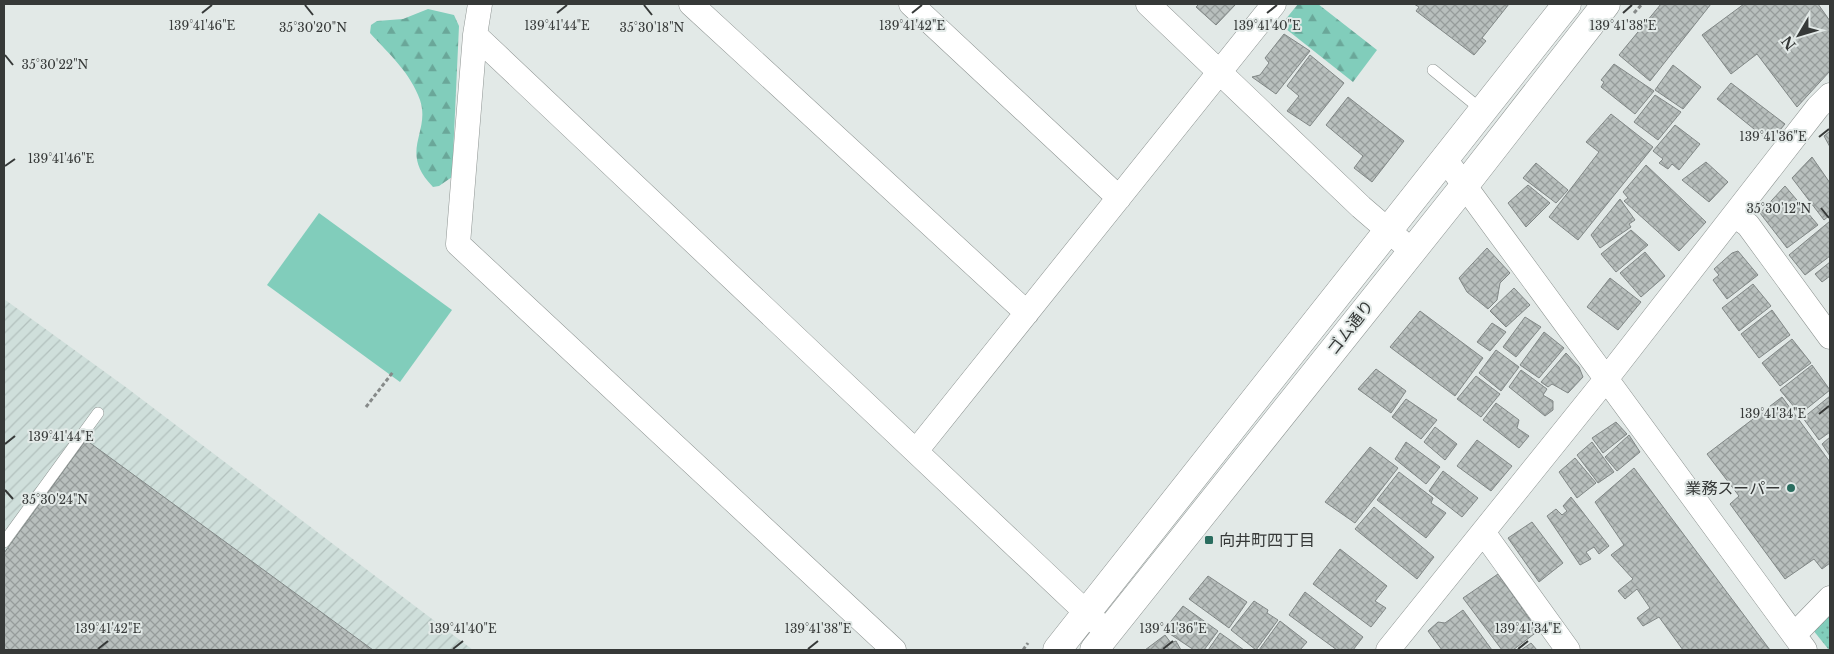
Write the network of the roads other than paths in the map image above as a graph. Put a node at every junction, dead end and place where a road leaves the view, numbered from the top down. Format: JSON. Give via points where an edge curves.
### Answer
{"nodes":[{"id":1,"x":480,"y":4,"type":"edge"},
{"id":2,"x":691,"y":4,"type":"edge"},
{"id":3,"x":911,"y":4,"type":"edge"},
{"id":4,"x":1148,"y":4,"type":"edge"},
{"id":5,"x":1274,"y":4,"type":"edge"},
{"id":6,"x":1567,"y":4,"type":"edge"},
{"id":7,"x":1606,"y":4,"type":"edge"},
{"id":8,"x":475,"y":35,"type":"junction"},
{"id":9,"x":1433,"y":70,"type":"dead end"},
{"id":10,"x":1220,"y":72,"type":"junction"},
{"id":11,"x":1830,"y":95,"type":"edge"},
{"id":12,"x":1483,"y":111,"type":"junction"},
{"id":13,"x":1445,"y":159,"type":"junction"},
{"id":14,"x":1465,"y":185,"type":"junction"},
{"id":15,"x":1119,"y":198,"type":"junction"},
{"id":16,"x":1734,"y":215,"type":"junction"},
{"id":17,"x":1389,"y":229,"type":"junction"},
{"id":18,"x":1411,"y":250,"type":"junction"},
{"id":19,"x":1026,"y":314,"type":"junction"},
{"id":20,"x":1830,"y":337,"type":"edge"},
{"id":21,"x":1607,"y":378,"type":"junction"},
{"id":22,"x":98,"y":413,"type":"dead end"},
{"id":23,"x":916,"y":452,"type":"junction"},
{"id":24,"x":1484,"y":532,"type":"junction"},
{"id":25,"x":4,"y":542,"type":"edge"},
{"id":26,"x":1830,"y":598,"type":"edge"},
{"id":27,"x":1087,"y":613,"type":"junction"},
{"id":28,"x":1101,"y":642,"type":"edge"},
{"id":29,"x":1799,"y":642,"type":"edge"},
{"id":30,"x":1065,"y":647,"type":"edge"},
{"id":31,"x":894,"y":650,"type":"edge"},
{"id":32,"x":1388,"y":650,"type":"edge"},
{"id":33,"x":1568,"y":650,"type":"edge"}],
"edges":[{"from":1,"to":8,"type":"street"},
{"from":2,"to":19,"type":"street"},
{"from":3,"to":15,"type":"street"},
{"from":4,"to":10,"type":"street"},
{"from":5,"to":10,"type":"street"},
{"from":6,"to":12,"type":"street","name":"ゴム通り"},
{"from":7,"to":14,"type":"street","name":"ゴム通り"},
{"from":8,"to":23,"type":"street"},
{"from":8,"to":31,"type":"street","via":[[458,244]]},
{"from":9,"to":12,"type":"lane"},
{"from":10,"to":15,"type":"street"},
{"from":10,"to":17,"type":"street","via":[[1356,202]]},
{"from":11,"to":16,"type":"street"},
{"from":12,"to":13,"type":"street","name":"ゴム通り"},
{"from":13,"to":14,"type":"street"},
{"from":13,"to":17,"type":"street","name":"ゴム通り"},
{"from":14,"to":18,"type":"street","name":"ゴム通り"},
{"from":14,"to":21,"type":"street"},
{"from":15,"to":19,"type":"street"},
{"from":16,"to":20,"type":"street","via":[[1748,225]]},
{"from":16,"to":21,"type":"street"},
{"from":17,"to":18,"type":"street"},
{"from":17,"to":27,"type":"street","name":"ゴム通り"},
{"from":18,"to":28,"type":"street","name":"ゴム通り"},
{"from":19,"to":23,"type":"street"},
{"from":21,"to":24,"type":"street"},
{"from":21,"to":29,"type":"street"},
{"from":22,"to":25,"type":"lane"},
{"from":23,"to":27,"type":"street"},
{"from":24,"to":32,"type":"street"},
{"from":24,"to":33,"type":"street"},
{"from":26,"to":29,"type":"street"},
{"from":27,"to":28,"type":"street"},
{"from":27,"to":30,"type":"street","name":"ゴム通り"}]}
